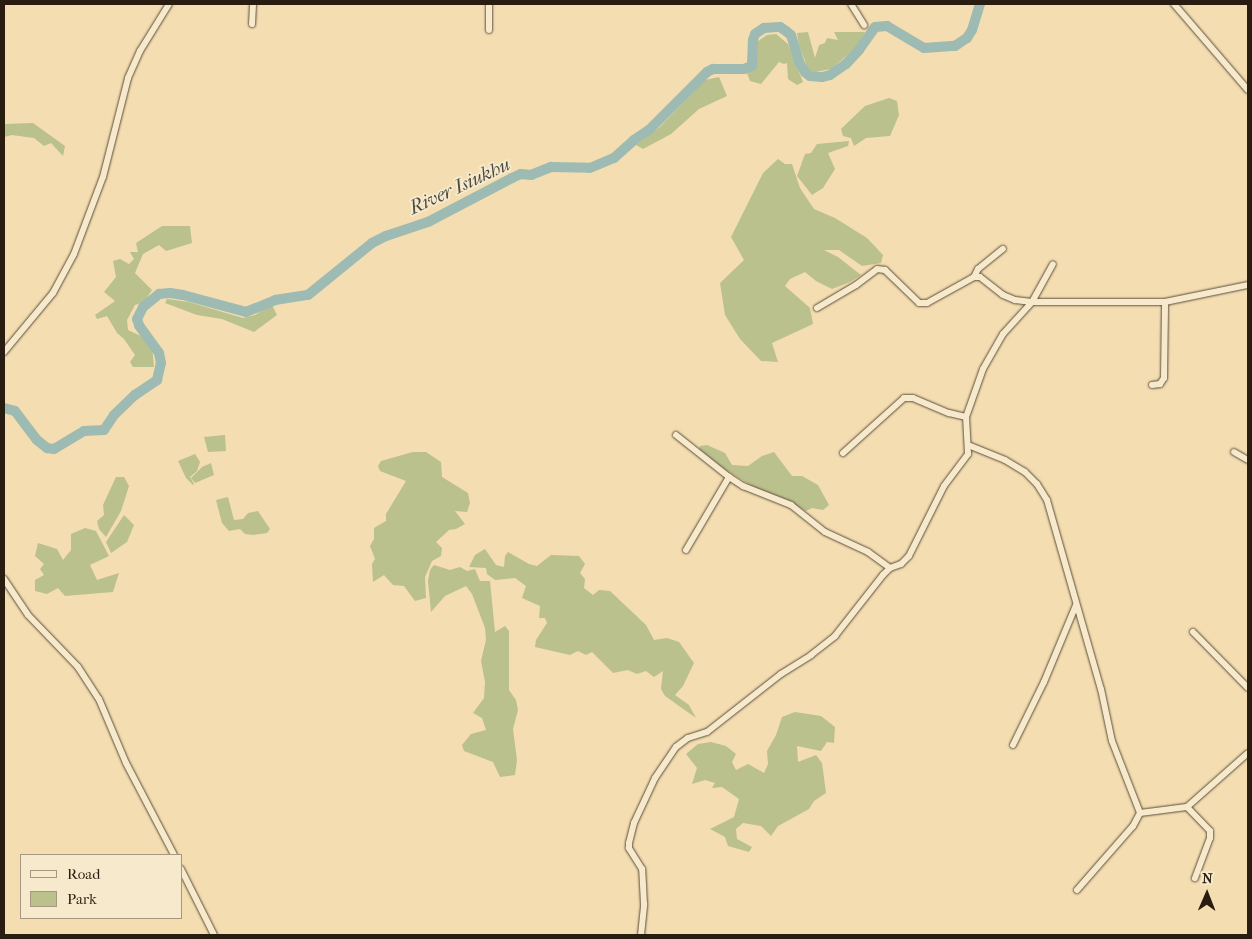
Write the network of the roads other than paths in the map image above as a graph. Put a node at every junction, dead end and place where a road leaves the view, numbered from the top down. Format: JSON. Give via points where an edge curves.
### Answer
{"nodes":[{"id":1,"x":169,"y":4,"type":"edge"},
{"id":2,"x":253,"y":4,"type":"edge"},
{"id":3,"x":489,"y":4,"type":"edge"},
{"id":4,"x":851,"y":4,"type":"edge"},
{"id":5,"x":1174,"y":4,"type":"edge"},
{"id":6,"x":252,"y":24,"type":"dead end"},
{"id":7,"x":864,"y":25,"type":"dead end"},
{"id":8,"x":489,"y":30,"type":"dead end"},
{"id":9,"x":1248,"y":90,"type":"edge"},
{"id":10,"x":1003,"y":249,"type":"dead end"},
{"id":11,"x":1053,"y":264,"type":"dead end"},
{"id":12,"x":974,"y":276,"type":"junction"},
{"id":13,"x":1248,"y":285,"type":"edge"},
{"id":14,"x":1032,"y":302,"type":"junction"},
{"id":15,"x":1165,"y":302,"type":"junction"},
{"id":16,"x":817,"y":308,"type":"dead end"},
{"id":17,"x":4,"y":352,"type":"edge"},
{"id":18,"x":1152,"y":385,"type":"dead end"},
{"id":19,"x":966,"y":417,"type":"junction"},
{"id":20,"x":676,"y":435,"type":"dead end"},
{"id":21,"x":968,"y":445,"type":"junction"},
{"id":22,"x":844,"y":452,"type":"dead end"},
{"id":23,"x":1234,"y":452,"type":"dead end"},
{"id":24,"x":1248,"y":460,"type":"edge"},
{"id":25,"x":729,"y":477,"type":"junction"},
{"id":26,"x":686,"y":550,"type":"dead end"},
{"id":27,"x":890,"y":568,"type":"junction"},
{"id":28,"x":4,"y":579,"type":"edge"},
{"id":29,"x":1076,"y":605,"type":"junction"},
{"id":30,"x":1193,"y":632,"type":"dead end"},
{"id":31,"x":1248,"y":688,"type":"edge"},
{"id":32,"x":1013,"y":745,"type":"dead end"},
{"id":33,"x":1248,"y":753,"type":"edge"},
{"id":34,"x":1186,"y":806,"type":"junction"},
{"id":35,"x":1140,"y":813,"type":"junction"},
{"id":36,"x":173,"y":854,"type":"edge"},
{"id":37,"x":182,"y":871,"type":"edge"},
{"id":38,"x":1195,"y":878,"type":"dead end"},
{"id":39,"x":1077,"y":890,"type":"dead end"},
{"id":40,"x":214,"y":935,"type":"edge"},
{"id":41,"x":641,"y":935,"type":"edge"}],
"edges":[{"from":1,"to":17,"type":"street","via":[[140,51],[128,78],[103,177],[74,254],[53,293]]},
{"from":2,"to":6,"type":"street"},
{"from":3,"to":8,"type":"street"},
{"from":4,"to":7,"type":"street"},
{"from":5,"to":9,"type":"street"},
{"from":10,"to":12,"type":"street"},
{"from":11,"to":14,"type":"street"},
{"from":12,"to":14,"type":"street","via":[[1003,295]]},
{"from":12,"to":16,"type":"street","via":[[923,304],[915,301],[885,270],[877,269]]},
{"from":13,"to":15,"type":"street"},
{"from":14,"to":15,"type":"street"},
{"from":14,"to":19,"type":"street","via":[[1002,334],[983,368]]},
{"from":15,"to":18,"type":"street","via":[[1164,378],[1160,384]]},
{"from":19,"to":21,"type":"street"},
{"from":19,"to":22,"type":"street","via":[[913,398],[904,398]]},
{"from":20,"to":25,"type":"street"},
{"from":21,"to":27,"type":"street","via":[[966,458],[944,486],[909,556]]},
{"from":21,"to":29,"type":"street","via":[[1006,460],[1037,484],[1047,500]]},
{"from":23,"to":24,"type":"street"},
{"from":25,"to":26,"type":"street"},
{"from":25,"to":27,"type":"street","via":[[791,505],[825,532],[868,552]]},
{"from":27,"to":41,"type":"street","via":[[835,636],[780,674],[707,732],[688,738],[664,763],[637,815],[629,843],[642,869],[644,904]]},
{"from":28,"to":36,"type":"street","via":[[28,615],[78,667],[99,699],[126,763]]},
{"from":29,"to":32,"type":"street"},
{"from":29,"to":35,"type":"street","via":[[1103,697],[1112,741]]},
{"from":30,"to":31,"type":"street"},
{"from":33,"to":34,"type":"street"},
{"from":34,"to":35,"type":"street"},
{"from":34,"to":38,"type":"street","via":[[1211,835]]},
{"from":35,"to":39,"type":"street","via":[[1133,826]]},
{"from":37,"to":40,"type":"street"}]}
